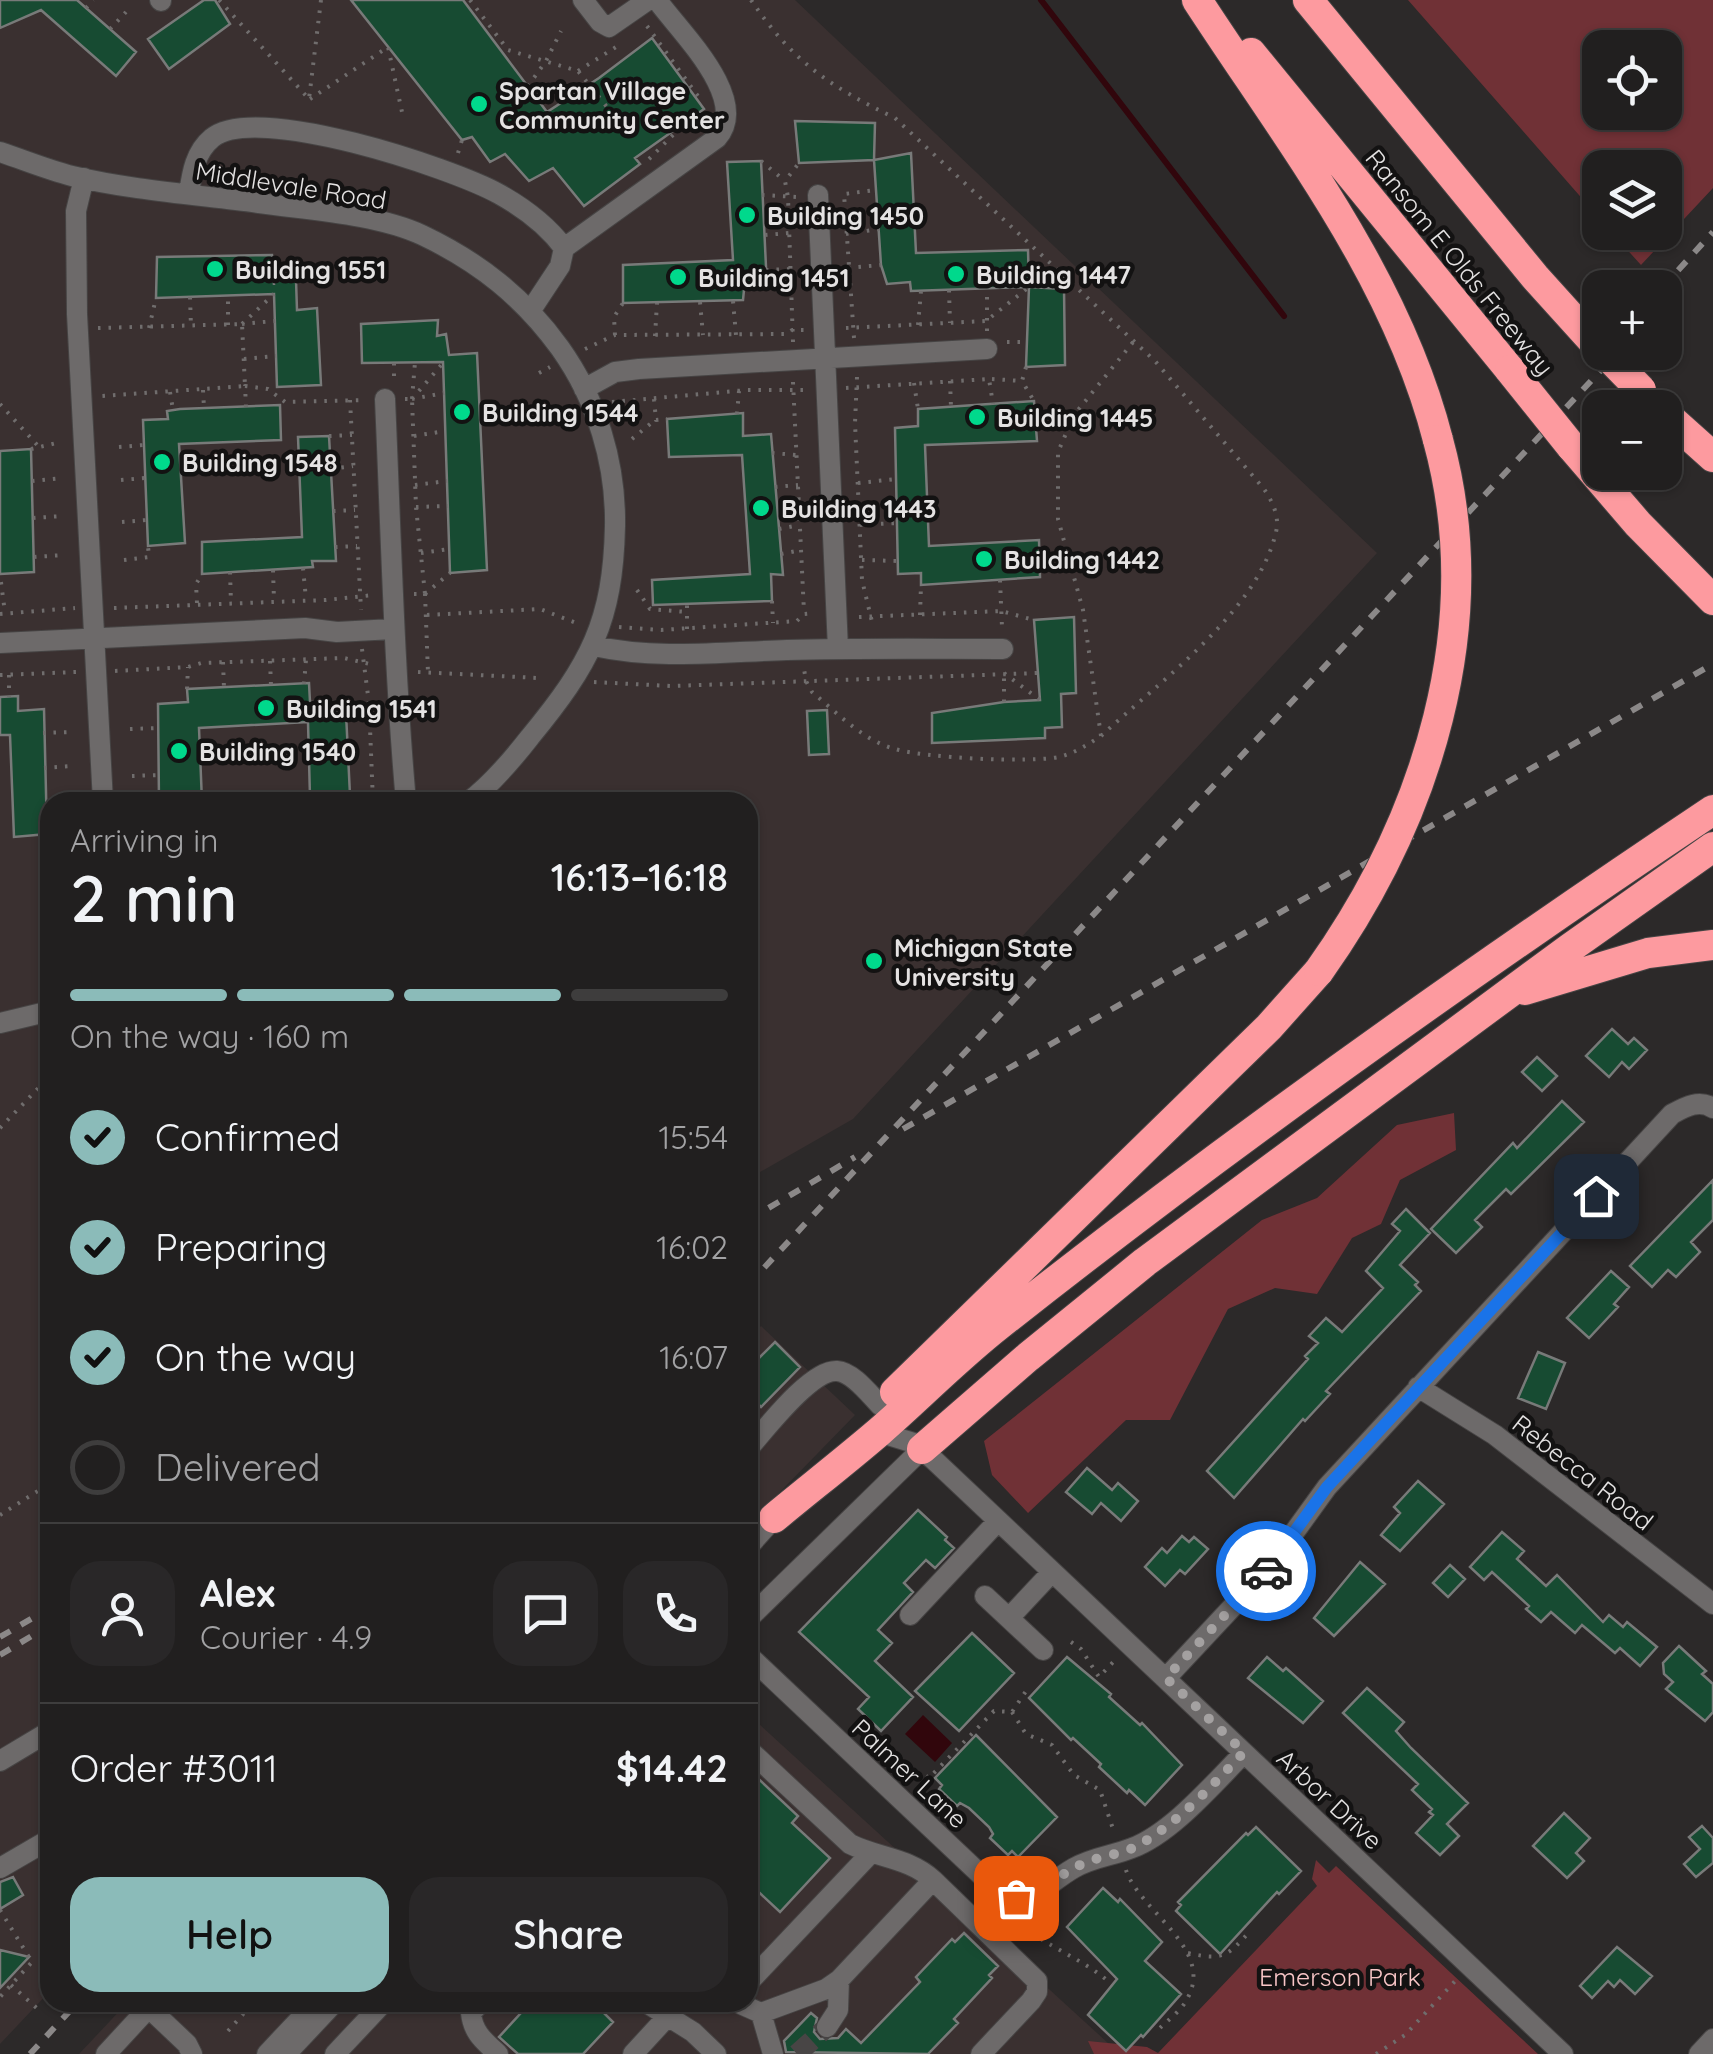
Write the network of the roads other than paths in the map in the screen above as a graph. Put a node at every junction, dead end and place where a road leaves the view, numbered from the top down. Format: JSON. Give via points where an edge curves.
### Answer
{"nodes":[{"id":1,"x":583,"y":0,"type":"edge"},
{"id":2,"x":648,"y":0,"type":"edge"},
{"id":3,"x":657,"y":0,"type":"edge"},
{"id":4,"x":1197,"y":0,"type":"edge"},
{"id":5,"x":1209,"y":0,"type":"edge"},
{"id":6,"x":1308,"y":0,"type":"edge"},
{"id":7,"x":0,"y":152,"type":"edge"},
{"id":8,"x":84,"y":178,"type":"junction"},
{"id":9,"x":189,"y":193,"type":"junction"},
{"id":10,"x":818,"y":196,"type":"dead end"},
{"id":11,"x":564,"y":248,"type":"junction"},
{"id":12,"x":531,"y":310,"type":"junction"},
{"id":13,"x":1582,"y":329,"type":"edge"},
{"id":14,"x":988,"y":349,"type":"dead end"},
{"id":15,"x":823,"y":356,"type":"junction"},
{"id":16,"x":1622,"y":370,"type":"edge"},
{"id":17,"x":1641,"y":390,"type":"edge"},
{"id":18,"x":589,"y":398,"type":"junction"},
{"id":19,"x":386,"y":399,"type":"dead end"},
{"id":20,"x":1682,"y":429,"type":"edge"},
{"id":21,"x":1713,"y":457,"type":"edge"},
{"id":22,"x":1704,"y":592,"type":"edge"},
{"id":23,"x":393,"y":628,"type":"junction"},
{"id":24,"x":598,"y":636,"type":"junction"},
{"id":25,"x":94,"y":638,"type":"junction"},
{"id":26,"x":0,"y":643,"type":"edge"},
{"id":27,"x":838,"y":648,"type":"junction"},
{"id":28,"x":1003,"y":649,"type":"dead end"},
{"id":29,"x":102,"y":792,"type":"edge"},
{"id":30,"x":405,"y":792,"type":"edge"},
{"id":31,"x":478,"y":792,"type":"edge"},
{"id":32,"x":1713,"y":810,"type":"edge"},
{"id":33,"x":1713,"y":847,"type":"edge"},
{"id":34,"x":1550,"y":919,"type":"junction"},
{"id":35,"x":1713,"y":945,"type":"edge"},
{"id":36,"x":1570,"y":948,"type":"junction"},
{"id":37,"x":1508,"y":995,"type":"junction"},
{"id":38,"x":40,"y":1014,"type":"edge"},
{"id":39,"x":0,"y":1023,"type":"edge"},
{"id":40,"x":1713,"y":1108,"type":"edge"},
{"id":41,"x":1418,"y":1387,"type":"junction"},
{"id":42,"x":879,"y":1419,"type":"junction"},
{"id":43,"x":758,"y":1438,"type":"edge"},
{"id":44,"x":922,"y":1450,"type":"junction"},
{"id":45,"x":774,"y":1518,"type":"joint"},
{"id":46,"x":998,"y":1521,"type":"junction"},
{"id":47,"x":758,"y":1536,"type":"edge"},
{"id":48,"x":1052,"y":1572,"type":"junction"},
{"id":49,"x":985,"y":1596,"type":"dead end"},
{"id":50,"x":1713,"y":1604,"type":"edge"},
{"id":51,"x":758,"y":1609,"type":"edge"},
{"id":52,"x":910,"y":1615,"type":"dead end"},
{"id":53,"x":1008,"y":1618,"type":"junction"},
{"id":54,"x":1043,"y":1650,"type":"dead end"},
{"id":55,"x":758,"y":1663,"type":"edge"},
{"id":56,"x":1166,"y":1678,"type":"junction"},
{"id":57,"x":40,"y":1737,"type":"edge"},
{"id":58,"x":1244,"y":1752,"type":"junction"},
{"id":59,"x":758,"y":1759,"type":"edge"},
{"id":60,"x":0,"y":1761,"type":"edge"},
{"id":61,"x":40,"y":1845,"type":"edge"},
{"id":62,"x":870,"y":1854,"type":"junction"},
{"id":63,"x":0,"y":1868,"type":"edge"},
{"id":64,"x":933,"y":1880,"type":"junction"},
{"id":65,"x":758,"y":1972,"type":"edge"},
{"id":66,"x":839,"y":1980,"type":"junction"},
{"id":67,"x":758,"y":2011,"type":"edge"},
{"id":68,"x":145,"y":2012,"type":"edge"},
{"id":69,"x":157,"y":2012,"type":"edge"},
{"id":70,"x":371,"y":2012,"type":"edge"},
{"id":71,"x":472,"y":2012,"type":"edge"},
{"id":72,"x":660,"y":2012,"type":"edge"},
{"id":73,"x":761,"y":2012,"type":"junction"},
{"id":74,"x":315,"y":2013,"type":"edge"},
{"id":75,"x":667,"y":2017,"type":"junction"},
{"id":76,"x":827,"y":2028,"type":"tunnel mouth"},
{"id":77,"x":1713,"y":2039,"type":"edge"},
{"id":78,"x":338,"y":2051,"type":"edge"},
{"id":79,"x":106,"y":2054,"type":"edge"},
{"id":80,"x":192,"y":2054,"type":"edge"},
{"id":81,"x":267,"y":2054,"type":"edge"},
{"id":82,"x":286,"y":2054,"type":"edge"},
{"id":83,"x":498,"y":2054,"type":"edge"},
{"id":84,"x":633,"y":2054,"type":"edge"},
{"id":85,"x":716,"y":2054,"type":"edge"},
{"id":86,"x":772,"y":2054,"type":"edge"},
{"id":87,"x":980,"y":2054,"type":"edge"},
{"id":88,"x":1563,"y":2054,"type":"edge"},
{"id":89,"x":1699,"y":2054,"type":"edge"}],
"edges":[{"from":1,"to":2,"type":"street","via":[[609,27]]},
{"from":3,"to":11,"type":"street","via":[[724,89],[725,127]]},
{"from":4,"to":42,"type":"highway","bridge":true,"via":[[1374,274],[1406,339],[1447,478],[1455,557],[1445,692],[1391,853],[1319,971]]},
{"from":5,"to":22,"type":"highway","name":"Ransom E Olds Freeway","bridge":true,"via":[[1571,446]]},
{"from":6,"to":13,"type":"highway","name":"Ransom E Olds Freeway"},
{"from":7,"to":8,"type":"street","name":"Middlevale Road"},
{"from":8,"to":9,"type":"street","name":"Middlevale Road"},
{"from":8,"to":25,"type":"street","via":[[76,211],[77,314]]},
{"from":9,"to":11,"type":"street","via":[[194,162],[212,138],[236,126],[282,130],[444,168],[500,194],[549,228]]},
{"from":9,"to":12,"type":"street","name":"Middlevale Road","via":[[345,215],[418,234],[491,273]]},
{"from":10,"to":15,"type":"street"},
{"from":11,"to":12,"type":"street"},
{"from":12,"to":18,"type":"street","name":"Middlevale Road"},
{"from":14,"to":15,"type":"street"},
{"from":15,"to":18,"type":"street","via":[[614,372]]},
{"from":15,"to":27,"type":"street"},
{"from":16,"to":17,"type":"highway","name":"Ransom E Olds Freeway","bridge":true},
{"from":18,"to":24,"type":"street","name":"Middlevale Road","via":[[613,476],[615,508],[614,569]]},
{"from":19,"to":23,"type":"street"},
{"from":20,"to":21,"type":"highway"},
{"from":23,"to":25,"type":"street"},
{"from":23,"to":30,"type":"street"},
{"from":24,"to":27,"type":"street","via":[[624,653]]},
{"from":24,"to":31,"type":"street","name":"Middlevale Road","via":[[521,748]]},
{"from":25,"to":26,"type":"street"},
{"from":25,"to":29,"type":"street"},
{"from":27,"to":28,"type":"street"},
{"from":32,"to":34,"type":"highway"},
{"from":33,"to":36,"type":"highway"},
{"from":34,"to":36,"type":"highway"},
{"from":34,"to":42,"type":"highway","via":[[1095,1250]]},
{"from":35,"to":37,"type":"highway","via":[[1617,960]]},
{"from":36,"to":37,"type":"highway"},
{"from":37,"to":44,"type":"highway","via":[[1133,1272]]},
{"from":38,"to":39,"type":"street"},
{"from":40,"to":41,"type":"street","via":[[1689,1105],[1672,1114]]},
{"from":41,"to":50,"type":"street","name":"Rebecca Road","via":[[1495,1435]]},
{"from":41,"to":56,"type":"street","via":[[1327,1487],[1267,1570]]},
{"from":42,"to":43,"type":"street","name":"Arbor Drive","via":[[850,1376],[838,1370],[810,1382]]},
{"from":42,"to":44,"type":"street","name":"Arbor Drive"},
{"from":42,"to":45,"type":"highway"},
{"from":44,"to":46,"type":"street","name":"Arbor Drive"},
{"from":44,"to":51,"type":"street"},
{"from":45,"to":47,"type":"street"},
{"from":46,"to":48,"type":"street","name":"Arbor Drive"},
{"from":46,"to":52,"type":"street"},
{"from":48,"to":53,"type":"street"},
{"from":48,"to":56,"type":"street","name":"Arbor Drive"},
{"from":49,"to":53,"type":"street"},
{"from":53,"to":54,"type":"street"},
{"from":55,"to":58,"type":"street","name":"Palmer Lane","via":[[998,1891],[1016,1898],[1035,1894],[1099,1856],[1134,1848]]},
{"from":56,"to":58,"type":"street","name":"Arbor Drive"},
{"from":57,"to":60,"type":"street"},
{"from":58,"to":88,"type":"street","name":"Arbor Drive"},
{"from":59,"to":62,"type":"street","via":[[830,1828]]},
{"from":61,"to":63,"type":"street"},
{"from":62,"to":64,"type":"street","via":[[909,1862]]},
{"from":62,"to":65,"type":"street"},
{"from":64,"to":66,"type":"street"},
{"from":64,"to":87,"type":"street","via":[[1037,1981],[1031,2001]]},
{"from":66,"to":73,"type":"street"},
{"from":66,"to":76,"type":"street","via":[[838,2010]]},
{"from":67,"to":73,"type":"street"},
{"from":68,"to":79,"type":"street"},
{"from":69,"to":80,"type":"street"},
{"from":70,"to":78,"type":"street"},
{"from":71,"to":83,"type":"street","via":[[475,2033]]},
{"from":72,"to":75,"type":"street"},
{"from":73,"to":86,"type":"street"},
{"from":74,"to":78,"type":"street"},
{"from":74,"to":81,"type":"street"},
{"from":74,"to":82,"type":"street"},
{"from":75,"to":84,"type":"street"},
{"from":75,"to":85,"type":"street"},
{"from":77,"to":89,"type":"street"}]}
